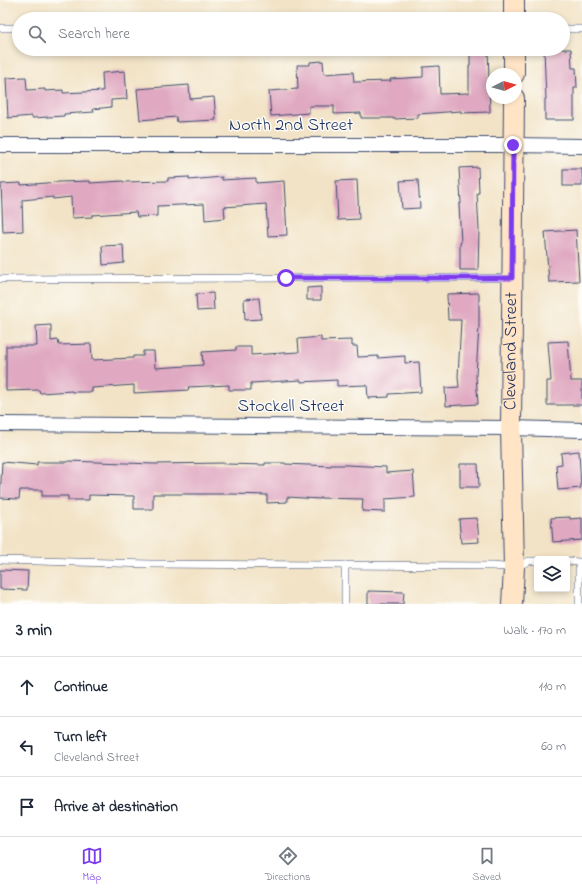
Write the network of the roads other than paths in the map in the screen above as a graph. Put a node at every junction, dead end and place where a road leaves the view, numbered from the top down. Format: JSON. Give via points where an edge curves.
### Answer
{"nodes":[{"id":1,"x":514,"y":0,"type":"edge"},
{"id":2,"x":514,"y":12,"type":"edge"},
{"id":3,"x":0,"y":28,"type":"edge"},
{"id":4,"x":12,"y":28,"type":"edge"},
{"id":5,"x":570,"y":29,"type":"edge"},
{"id":6,"x":582,"y":29,"type":"edge"},
{"id":7,"x":514,"y":56,"type":"edge"},
{"id":8,"x":514,"y":68,"type":"edge"},
{"id":9,"x":514,"y":104,"type":"edge"},
{"id":10,"x":513,"y":145,"type":"junction"},
{"id":11,"x":0,"y":146,"type":"edge"},
{"id":12,"x":582,"y":146,"type":"edge"},
{"id":13,"x":512,"y":278,"type":"junction"},
{"id":14,"x":0,"y":279,"type":"edge"},
{"id":15,"x":0,"y":424,"type":"edge"},
{"id":16,"x":511,"y":428,"type":"junction"},
{"id":17,"x":582,"y":430,"type":"edge"},
{"id":18,"x":0,"y":560,"type":"edge"},
{"id":19,"x":534,"y":561,"type":"edge"},
{"id":20,"x":570,"y":562,"type":"edge"},
{"id":21,"x":345,"y":565,"type":"junction"},
{"id":22,"x":514,"y":568,"type":"junction"},
{"id":23,"x":345,"y":604,"type":"edge"},
{"id":24,"x":512,"y":604,"type":"edge"},
{"id":25,"x":579,"y":604,"type":"edge"}],
"edges":[{"from":1,"to":2,"type":"main road"},
{"from":3,"to":4,"type":"lane"},
{"from":5,"to":6,"type":"lane"},
{"from":7,"to":8,"type":"main road"},
{"from":9,"to":10,"type":"main road","name":"Cleveland Street"},
{"from":10,"to":11,"type":"street","name":"North 2nd Street"},
{"from":10,"to":12,"type":"street","name":"North 2nd Street"},
{"from":10,"to":13,"type":"main road","name":"Cleveland Street"},
{"from":13,"to":14,"type":"lane"},
{"from":13,"to":16,"type":"main road","name":"Cleveland Street"},
{"from":15,"to":16,"type":"street","name":"Stockell Street"},
{"from":16,"to":17,"type":"street","name":"Stockell Street"},
{"from":16,"to":22,"type":"main road","name":"Cleveland Street"},
{"from":18,"to":21,"type":"lane"},
{"from":19,"to":22,"type":"lane"},
{"from":20,"to":25,"type":"lane","via":[[579,562]]},
{"from":21,"to":22,"type":"lane"},
{"from":21,"to":23,"type":"lane"},
{"from":22,"to":24,"type":"main road","name":"Cleveland Street"}]}
